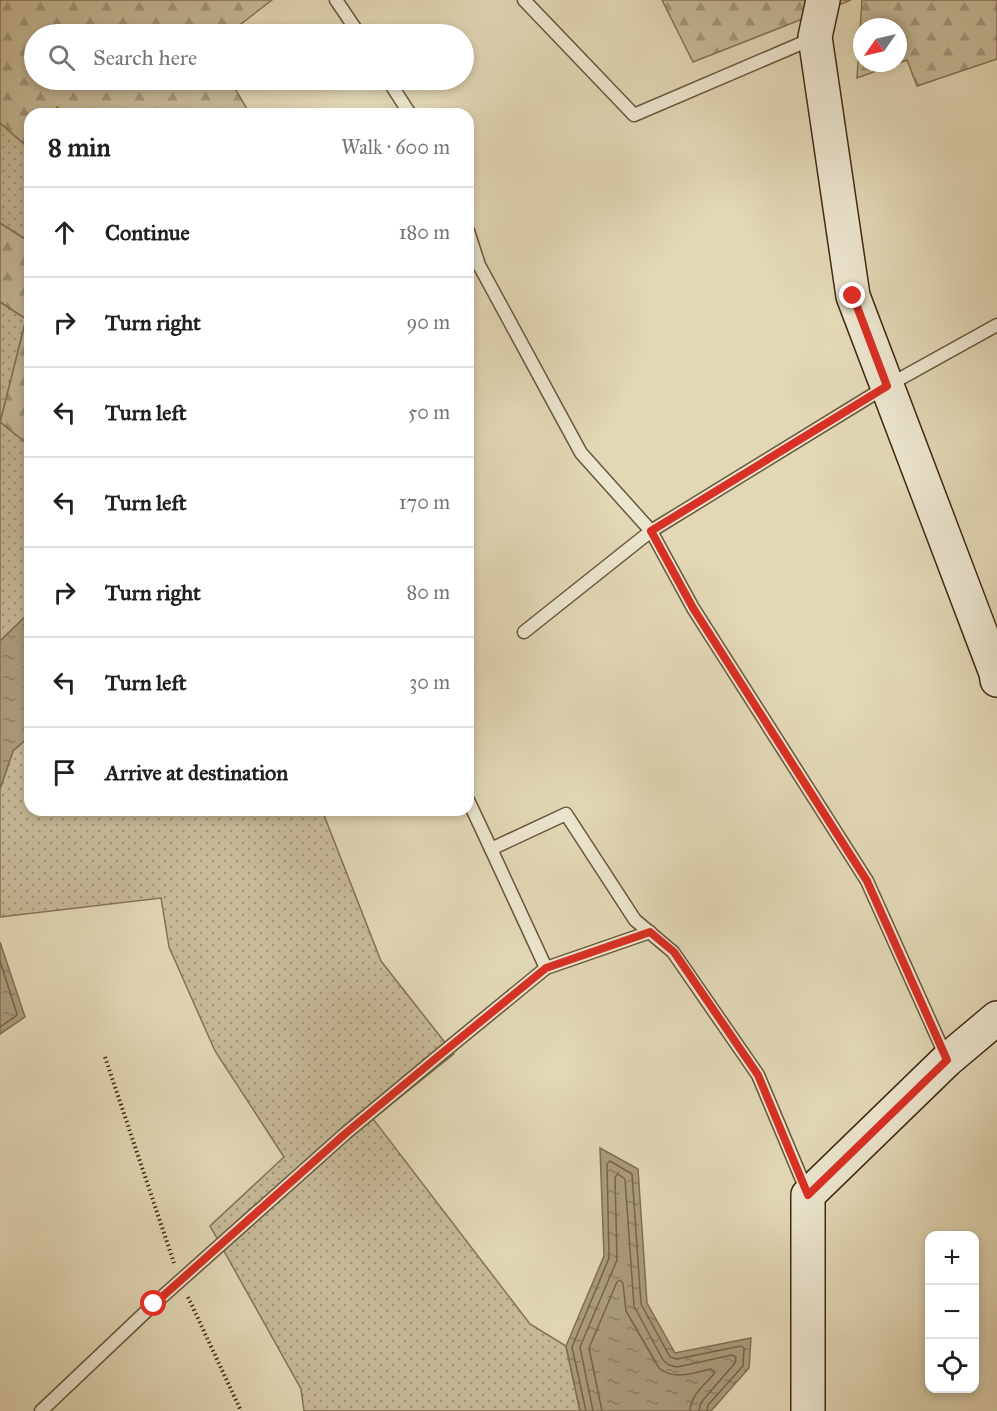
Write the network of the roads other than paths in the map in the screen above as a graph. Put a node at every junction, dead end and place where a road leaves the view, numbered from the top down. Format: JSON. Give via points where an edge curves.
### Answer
{"nodes":[{"id":1,"x":336,"y":0,"type":"edge"},
{"id":2,"x":524,"y":0,"type":"edge"},
{"id":3,"x":823,"y":0,"type":"edge"},
{"id":4,"x":352,"y":24,"type":"edge"},
{"id":5,"x":815,"y":37,"type":"junction"},
{"id":6,"x":394,"y":90,"type":"edge"},
{"id":7,"x":406,"y":108,"type":"edge"},
{"id":8,"x":474,"y":250,"type":"edge"},
{"id":9,"x":997,"y":325,"type":"edge"},
{"id":10,"x":887,"y":386,"type":"junction"},
{"id":11,"x":651,"y":531,"type":"junction"},
{"id":12,"x":524,"y":632,"type":"dead end"},
{"id":13,"x":997,"y":675,"type":"edge"},
{"id":14,"x":474,"y":813,"type":"edge"},
{"id":15,"x":491,"y":849,"type":"junction"},
{"id":16,"x":650,"y":932,"type":"junction"},
{"id":17,"x":546,"y":968,"type":"junction"},
{"id":18,"x":997,"y":1018,"type":"edge"},
{"id":19,"x":947,"y":1060,"type":"junction"},
{"id":20,"x":808,"y":1195,"type":"junction"},
{"id":21,"x":41,"y":1411,"type":"edge"},
{"id":22,"x":808,"y":1411,"type":"edge"}],
"edges":[{"from":1,"to":4,"type":"lane"},
{"from":2,"to":5,"type":"lane","via":[[634,116]]},
{"from":3,"to":5,"type":"street"},
{"from":5,"to":10,"type":"street","via":[[853,296]]},
{"from":6,"to":7,"type":"lane"},
{"from":8,"to":11,"type":"lane","via":[[581,453]]},
{"from":9,"to":10,"type":"lane"},
{"from":10,"to":11,"type":"lane"},
{"from":10,"to":13,"type":"street"},
{"from":11,"to":12,"type":"lane"},
{"from":11,"to":19,"type":"lane","via":[[693,608],[867,881]]},
{"from":14,"to":15,"type":"lane"},
{"from":15,"to":16,"type":"lane","via":[[566,813],[635,920]]},
{"from":15,"to":17,"type":"lane"},
{"from":16,"to":17,"type":"lane"},
{"from":16,"to":20,"type":"lane","via":[[674,952],[758,1075]]},
{"from":17,"to":21,"type":"lane","via":[[346,1133],[180,1280]]},
{"from":18,"to":19,"type":"street"},
{"from":19,"to":20,"type":"street"},
{"from":20,"to":22,"type":"street"}]}
